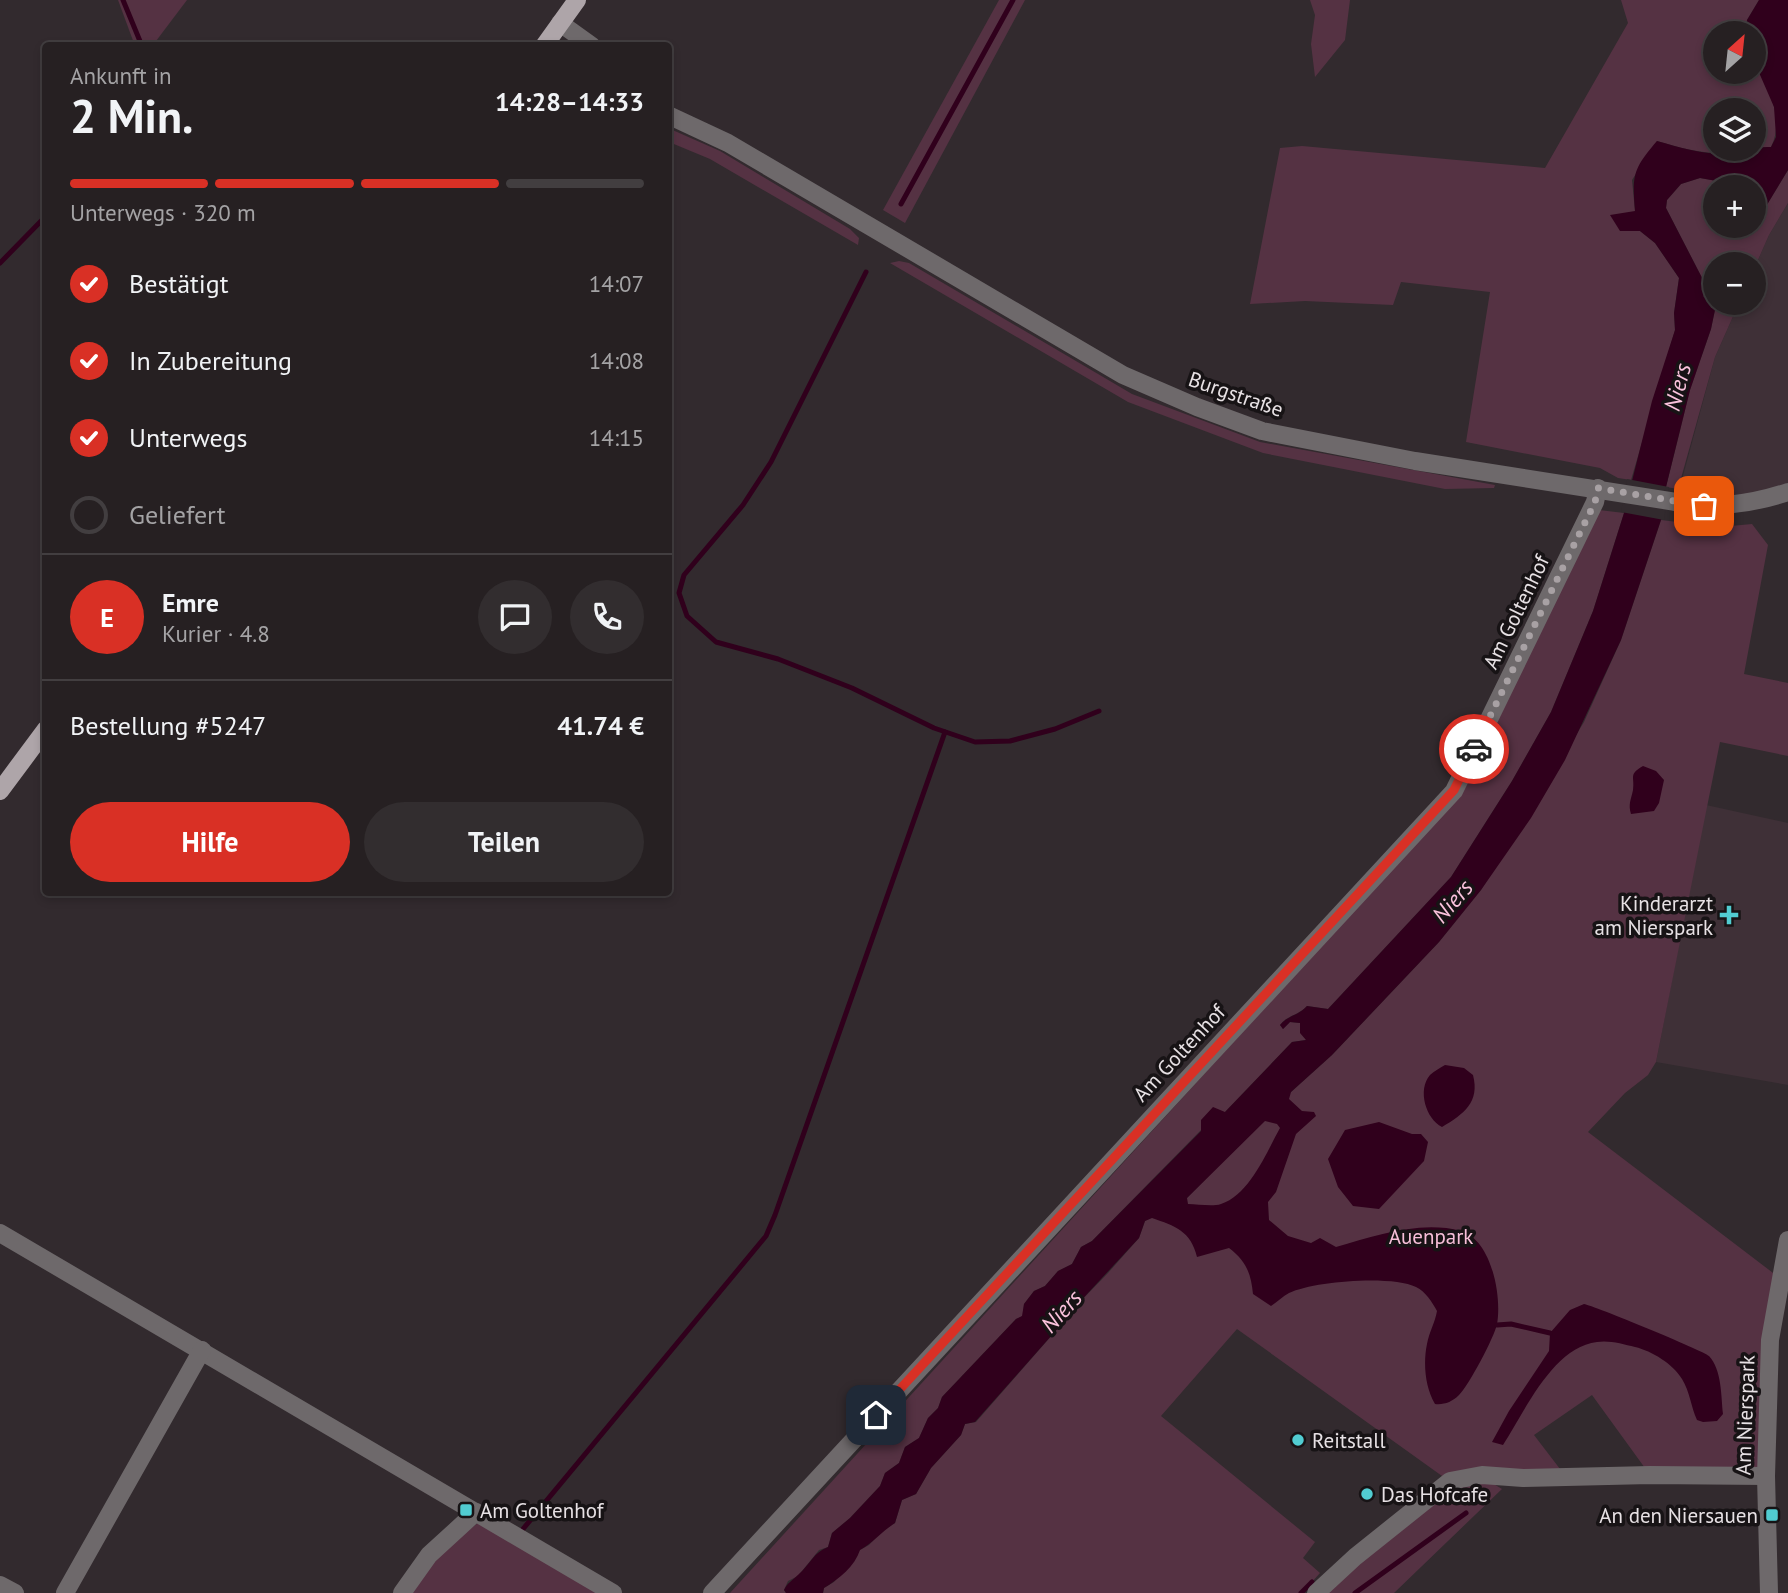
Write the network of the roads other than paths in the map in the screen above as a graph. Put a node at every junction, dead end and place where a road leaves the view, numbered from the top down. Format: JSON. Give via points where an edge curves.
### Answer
{"nodes":[{"id":1,"x":577,"y":0,"type":"edge"},
{"id":2,"x":561,"y":23,"type":"junction"},
{"id":3,"x":547,"y":42,"type":"edge"},
{"id":4,"x":587,"y":42,"type":"edge"},
{"id":5,"x":672,"y":104,"type":"edge"},
{"id":6,"x":672,"y":117,"type":"edge"},
{"id":7,"x":728,"y":143,"type":"junction"},
{"id":8,"x":1607,"y":490,"type":"junction"},
{"id":9,"x":1788,"y":492,"type":"edge"},
{"id":10,"x":42,"y":734,"type":"edge"},
{"id":11,"x":0,"y":791,"type":"edge"},
{"id":12,"x":0,"y":1233,"type":"edge"},
{"id":13,"x":1788,"y":1240,"type":"edge"},
{"id":14,"x":202,"y":1350,"type":"junction"},
{"id":15,"x":1766,"y":1476,"type":"junction"},
{"id":16,"x":476,"y":1512,"type":"junction"},
{"id":17,"x":0,"y":1585,"type":"edge"},
{"id":18,"x":15,"y":1593,"type":"edge"},
{"id":19,"x":65,"y":1593,"type":"edge"},
{"id":20,"x":402,"y":1593,"type":"edge"},
{"id":21,"x":613,"y":1593,"type":"edge"},
{"id":22,"x":712,"y":1593,"type":"edge"},
{"id":23,"x":1316,"y":1593,"type":"edge"},
{"id":24,"x":1769,"y":1593,"type":"edge"}],
"edges":[{"from":1,"to":2,"type":"main road"},
{"from":2,"to":3,"type":"main road"},
{"from":2,"to":4,"type":"street"},
{"from":5,"to":7,"type":"street","name":"Burgstraße"},
{"from":6,"to":7,"type":"street","name":"Burgstraße"},
{"from":7,"to":8,"type":"street","name":"Burgstraße","via":[[1123,375],[1197,407],[1262,431],[1415,461]]},
{"from":8,"to":9,"type":"street","name":"Burgstraße","via":[[1704,506],[1762,501]]},
{"from":8,"to":22,"type":"street","name":"Am Goltenhof","via":[[1595,502],[1454,790]]},
{"from":10,"to":11,"type":"main road"},
{"from":12,"to":14,"type":"street"},
{"from":13,"to":15,"type":"street","name":"Am Nierspark","via":[[1770,1340]]},
{"from":14,"to":16,"type":"street"},
{"from":14,"to":19,"type":"street"},
{"from":15,"to":23,"type":"street","via":[[1482,1475],[1450,1481]]},
{"from":15,"to":24,"type":"street","name":"Am Nierspark"},
{"from":16,"to":20,"type":"street","via":[[429,1555]]},
{"from":16,"to":21,"type":"street"},
{"from":17,"to":18,"type":"street"}]}
